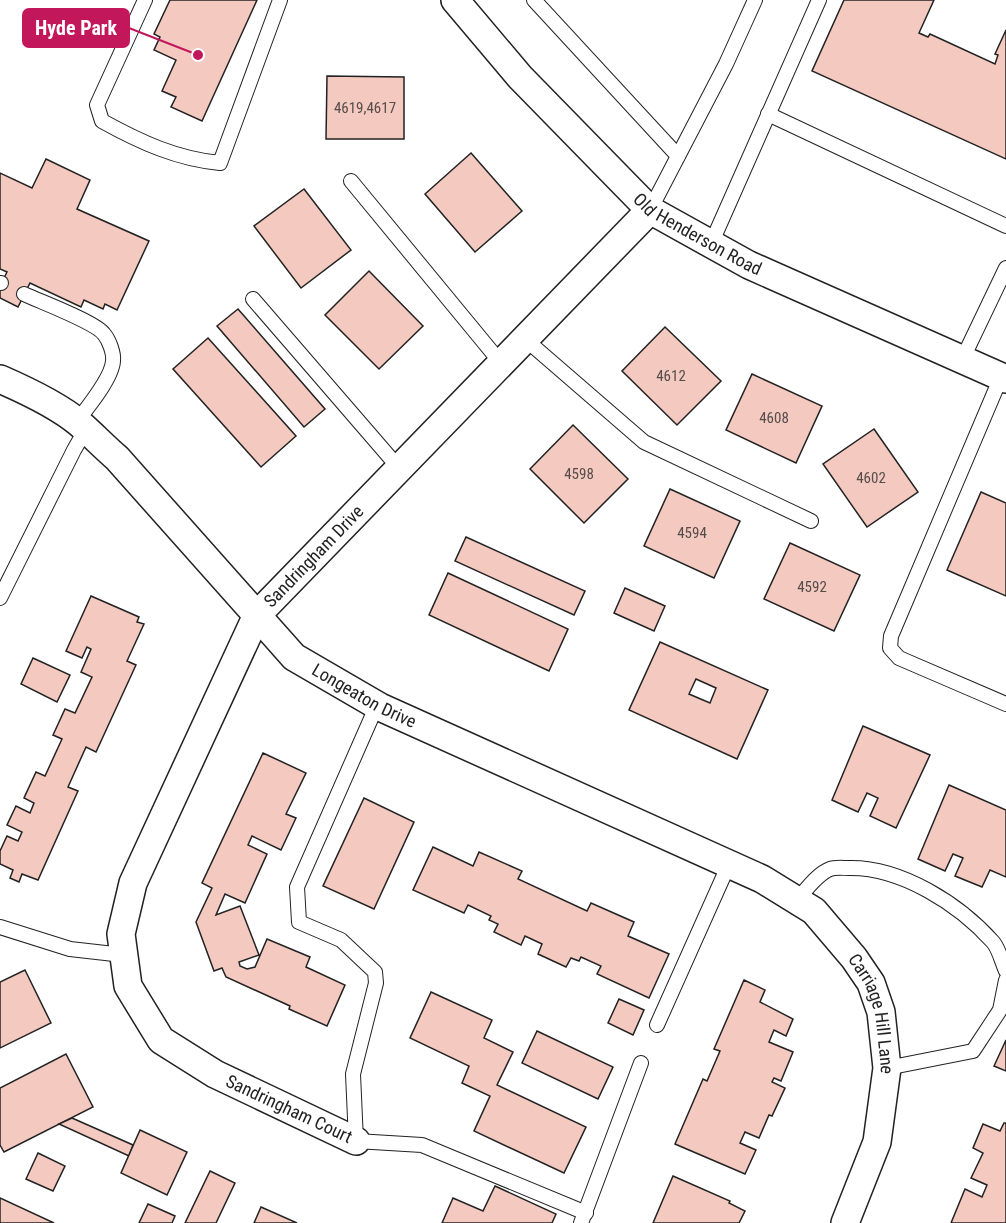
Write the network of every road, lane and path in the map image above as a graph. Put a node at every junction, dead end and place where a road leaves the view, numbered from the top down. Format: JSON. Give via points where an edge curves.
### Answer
{"nodes":[{"id":1,"x":145,"y":0,"type":"edge"},
{"id":2,"x":280,"y":0,"type":"edge"},
{"id":3,"x":455,"y":0,"type":"edge"},
{"id":4,"x":534,"y":0,"type":"edge"},
{"id":5,"x":755,"y":0,"type":"edge"},
{"id":6,"x":819,"y":0,"type":"edge"},
{"id":7,"x":768,"y":114,"type":"junction"},
{"id":8,"x":678,"y":156,"type":"junction"},
{"id":9,"x":351,"y":181,"type":"dead end"},
{"id":10,"x":650,"y":210,"type":"junction"},
{"id":11,"x":1006,"y":226,"type":"edge"},
{"id":12,"x":711,"y":244,"type":"junction"},
{"id":13,"x":1006,"y":268,"type":"edge"},
{"id":14,"x":24,"y":294,"type":"dead end"},
{"id":15,"x":253,"y":299,"type":"dead end"},
{"id":16,"x":525,"y":339,"type":"junction"},
{"id":17,"x":962,"y":360,"type":"junction"},
{"id":18,"x":501,"y":363,"type":"junction"},
{"id":19,"x":1003,"y":378,"type":"edge"},
{"id":20,"x":0,"y":379,"type":"edge"},
{"id":21,"x":82,"y":425,"type":"junction"},
{"id":22,"x":399,"y":468,"type":"junction"},
{"id":23,"x":811,"y":521,"type":"dead end"},
{"id":24,"x":0,"y":598,"type":"edge"},
{"id":25,"x":257,"y":615,"type":"junction"},
{"id":26,"x":1006,"y":704,"type":"edge"},
{"id":27,"x":377,"y":705,"type":"junction"},
{"id":28,"x":729,"y":864,"type":"junction"},
{"id":29,"x":797,"y":900,"type":"junction"},
{"id":30,"x":0,"y":927,"type":"edge"},
{"id":31,"x":123,"y":955,"type":"junction"},
{"id":32,"x":1006,"y":971,"type":"edge"},
{"id":33,"x":1006,"y":980,"type":"edge"},
{"id":34,"x":128,"y":986,"type":"joint"},
{"id":35,"x":657,"y":1024,"type":"dead end"},
{"id":36,"x":641,"y":1063,"type":"dead end"},
{"id":37,"x":887,"y":1068,"type":"junction"},
{"id":38,"x":356,"y":1141,"type":"junction"},
{"id":39,"x":584,"y":1218,"type":"edge"},
{"id":40,"x":844,"y":1223,"type":"edge"}],
"edges":[{"from":1,"to":2,"type":"lane","via":[[97,105],[102,121],[167,152],[220,163]]},
{"from":3,"to":10,"type":"street","name":"Old Henderson Road","via":[[520,77]]},
{"from":4,"to":8,"type":"lane"},
{"from":5,"to":8,"type":"lane"},
{"from":6,"to":7,"type":"lane"},
{"from":7,"to":11,"type":"lane"},
{"from":7,"to":12,"type":"lane"},
{"from":8,"to":10,"type":"lane"},
{"from":9,"to":18,"type":"lane"},
{"from":10,"to":12,"type":"street","name":"Old Henderson Road"},
{"from":10,"to":16,"type":"street","name":"Sandringham Drive"},
{"from":12,"to":17,"type":"street","name":"Old Henderson Road","via":[[749,265]]},
{"from":13,"to":17,"type":"lane"},
{"from":14,"to":21,"type":"lane","via":[[91,325],[103,332],[109,343],[113,360]]},
{"from":15,"to":22,"type":"lane"},
{"from":16,"to":18,"type":"street","name":"Sandringham Drive"},
{"from":16,"to":23,"type":"lane","via":[[644,442]]},
{"from":17,"to":19,"type":"street","name":"Old Henderson Road"},
{"from":18,"to":22,"type":"street","name":"Sandringham Drive"},
{"from":19,"to":26,"type":"lane","via":[[891,636],[890,648],[899,658]]},
{"from":20,"to":21,"type":"street","name":"Longeaton Drive"},
{"from":21,"to":24,"type":"lane","via":[[74,450]]},
{"from":21,"to":25,"type":"street","name":"Longeaton Drive"},
{"from":22,"to":25,"type":"street","name":"Sandringham Drive"},
{"from":25,"to":27,"type":"street","name":"Longeaton Drive","via":[[294,657]]},
{"from":25,"to":31,"type":"street","name":"Sandringham Drive","via":[[133,883],[121,934]]},
{"from":27,"to":28,"type":"street","name":"Longeaton Drive"},
{"from":27,"to":38,"type":"lane","via":[[297,887],[299,922],[341,940],[375,972],[376,983],[352,1074]]},
{"from":28,"to":29,"type":"street","name":"Carriage Hill Lane"},
{"from":28,"to":35,"type":"lane"},
{"from":29,"to":32,"type":"lane","via":[[831,868],[882,871],[916,884],[963,913],[995,944]]},
{"from":29,"to":37,"type":"street","name":"Carriage Hill Lane","via":[[814,911],[871,983],[881,1012]]},
{"from":30,"to":31,"type":"lane","via":[[70,949]]},
{"from":31,"to":34,"type":"street","name":"Sandringham Drive"},
{"from":33,"to":37,"type":"lane","via":[[1000,1010],[973,1051]]},
{"from":34,"to":38,"type":"street","name":"Sandringham Court","via":[[161,1040],[215,1074]]},
{"from":36,"to":39,"type":"lane"},
{"from":37,"to":40,"type":"street","name":"Carriage Hill Lane","via":[[877,1142]]},
{"from":38,"to":39,"type":"lane","name":"Sandringham Court","via":[[422,1145]]}]}
